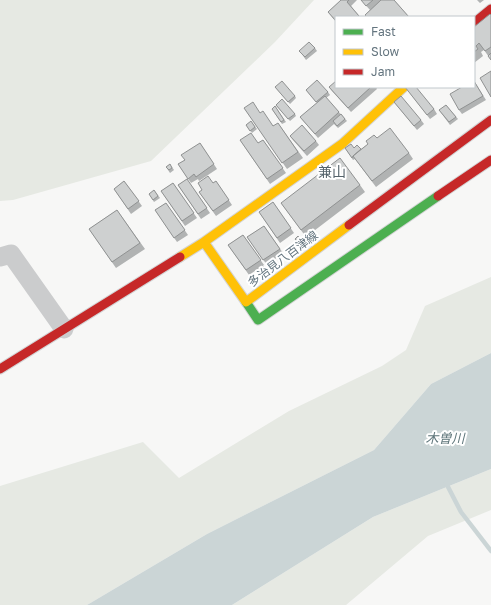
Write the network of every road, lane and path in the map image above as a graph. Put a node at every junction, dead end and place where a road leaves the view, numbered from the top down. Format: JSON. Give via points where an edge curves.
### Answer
{"nodes":[{"id":1,"x":491,"y":9,"type":"edge"},
{"id":2,"x":475,"y":22,"type":"edge"},
{"id":3,"x":403,"y":88,"type":"edge"},
{"id":4,"x":491,"y":120,"type":"edge"},
{"id":5,"x":491,"y":160,"type":"edge"},
{"id":6,"x":204,"y":242,"type":"junction"},
{"id":7,"x":0,"y":257,"type":"edge"},
{"id":8,"x":246,"y":302,"type":"junction"},
{"id":9,"x":64,"y":329,"type":"junction"},
{"id":10,"x":0,"y":369,"type":"edge"}],
"edges":[{"from":1,"to":2,"type":"main road"},
{"from":3,"to":6,"type":"main road","via":[[342,144]]},
{"from":4,"to":8,"type":"main road","name":"多治見八百津線"},
{"from":5,"to":8,"type":"main road","via":[[258,320]]},
{"from":6,"to":8,"type":"main road","name":"多治見八百津線"},
{"from":6,"to":9,"type":"main road"},
{"from":7,"to":9,"type":"street","via":[[11,254]]},
{"from":9,"to":10,"type":"main road"}]}
